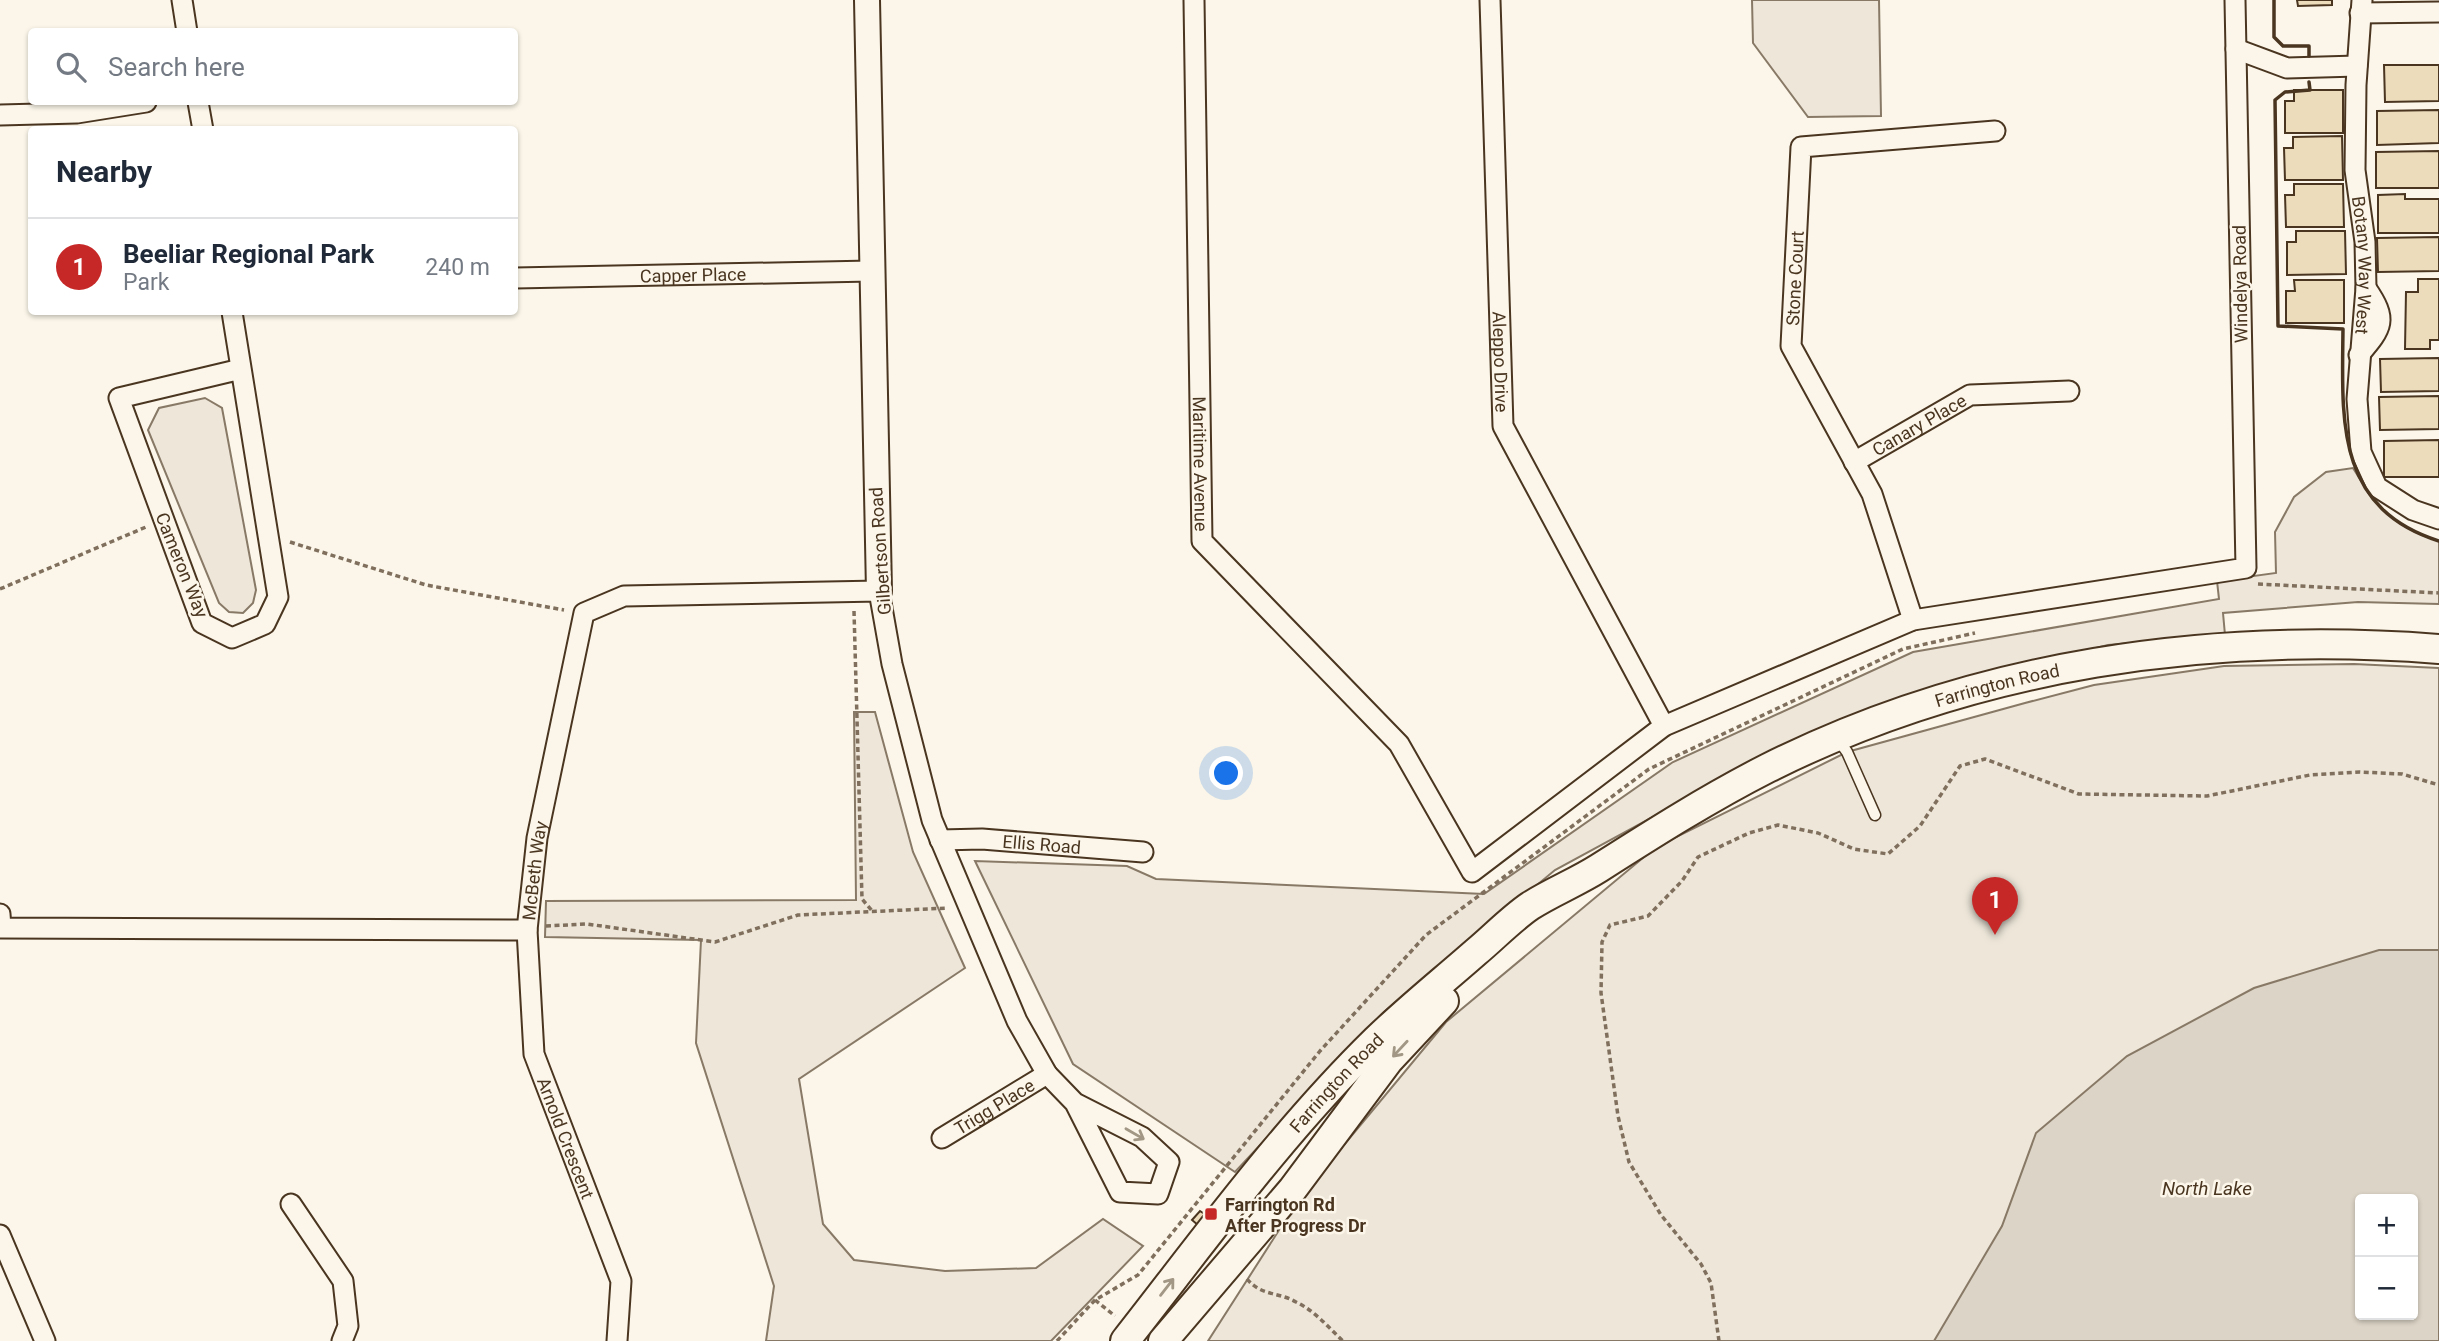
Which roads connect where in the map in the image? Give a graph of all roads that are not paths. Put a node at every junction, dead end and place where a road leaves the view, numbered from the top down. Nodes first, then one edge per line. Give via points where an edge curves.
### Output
1 (182, 0) edge
2 (867, 0) edge
3 (1194, 0) edge
4 (1490, 0) edge
5 (2235, 0) edge
6 (2361, 6) edge
7 (2439, 12) edge
8 (186, 28) edge
9 (2236, 49) junction
10 (2357, 66) junction
11 (127, 105) edge
12 (198, 105) edge
13 (0, 114) edge
14 (201, 126) edge
15 (1996, 131) dead end
16 (871, 271) junction
17 (518, 278) edge
18 (232, 315) edge
19 (241, 369) junction
20 (2069, 391) dead end
21 (1854, 462) junction
22 (2439, 519) edge
23 (878, 591) junction
24 (1913, 620) junction
25 (2439, 649) edge
26 (1664, 726) junction
27 (1836, 738) junction
28 (1875, 815) dead end
29 (940, 840) junction
30 (1143, 852) dead end
31 (1595, 870) junction
32 (0, 926) edge
33 (527, 930) junction
34 (1047, 1074) junction
35 (1075, 1103) junction
36 (942, 1138) dead end
37 (291, 1204) dead end
38 (0, 1235) edge
39 (1135, 1337) edge
40 (45, 1341) edge
41 (342, 1341) edge
42 (617, 1341) edge
43 (1163, 1341) edge

1 - 8 street
2 - 16 street, Gilbertson Road
3 - 26 street, Maritime Avenue via 1202,541 1399,744 1472,872
4 - 26 street, Aleppo Drive via 1503,426
5 - 9 street, Windelya Road
6 - 7 street
6 - 10 street, Botany Way West
9 - 10 street via 2287,68
9 - 24 street, Windelya Road via 2246,568
10 - 22 street, Botany Way West via 2355,170 2365,242 2357,399 2361,452 2377,486 2413,510
11 - 13 street via 77,113
12 - 14 street
15 - 21 street, Stone Court via 1801,147 1791,346
16 - 17 street, Capper Place
16 - 23 street, Gilbertson Road
18 - 19 street, Cameron Way
19 - 19 street, Cameron Way via 278,597 265,624 232,638 202,623 119,398
20 - 21 street, Canary Place via 1970,395
21 - 24 street, Stone Court via 1872,494
23 - 29 street, Gilbertson Road via 892,664
23 - 33 street, McBeth Way via 624,596 584,613 537,838
24 - 26 street
25 - 27 main road, Farrington Road via 2300,643 2142,653 2046,671 1940,699
27 - 28 lane
27 - 31 main road, Farrington Road via 1756,775
29 - 30 street, Ellis Road
29 - 34 street, Gilbertson Road via 1017,1021
39 -> 31 main road, Farrington Road via 1200,1244 1298,1125 1375,1042 1529,907
31 -> 43 main road, Farrington Road via 1445,1000 1389,1060 1292,1190
32 - 33 street, McBeth Way
33 - 42 street, Arnold Crescent via 534,1054 621,1281
34 - 35 street, Gilbertson Road
34 - 36 street, Trigg Place
35 -> 35 street, Gilbertson Road via 1142,1136 1169,1163 1158,1194 1120,1192
37 - 41 street via 343,1281 348,1326
38 - 40 street

